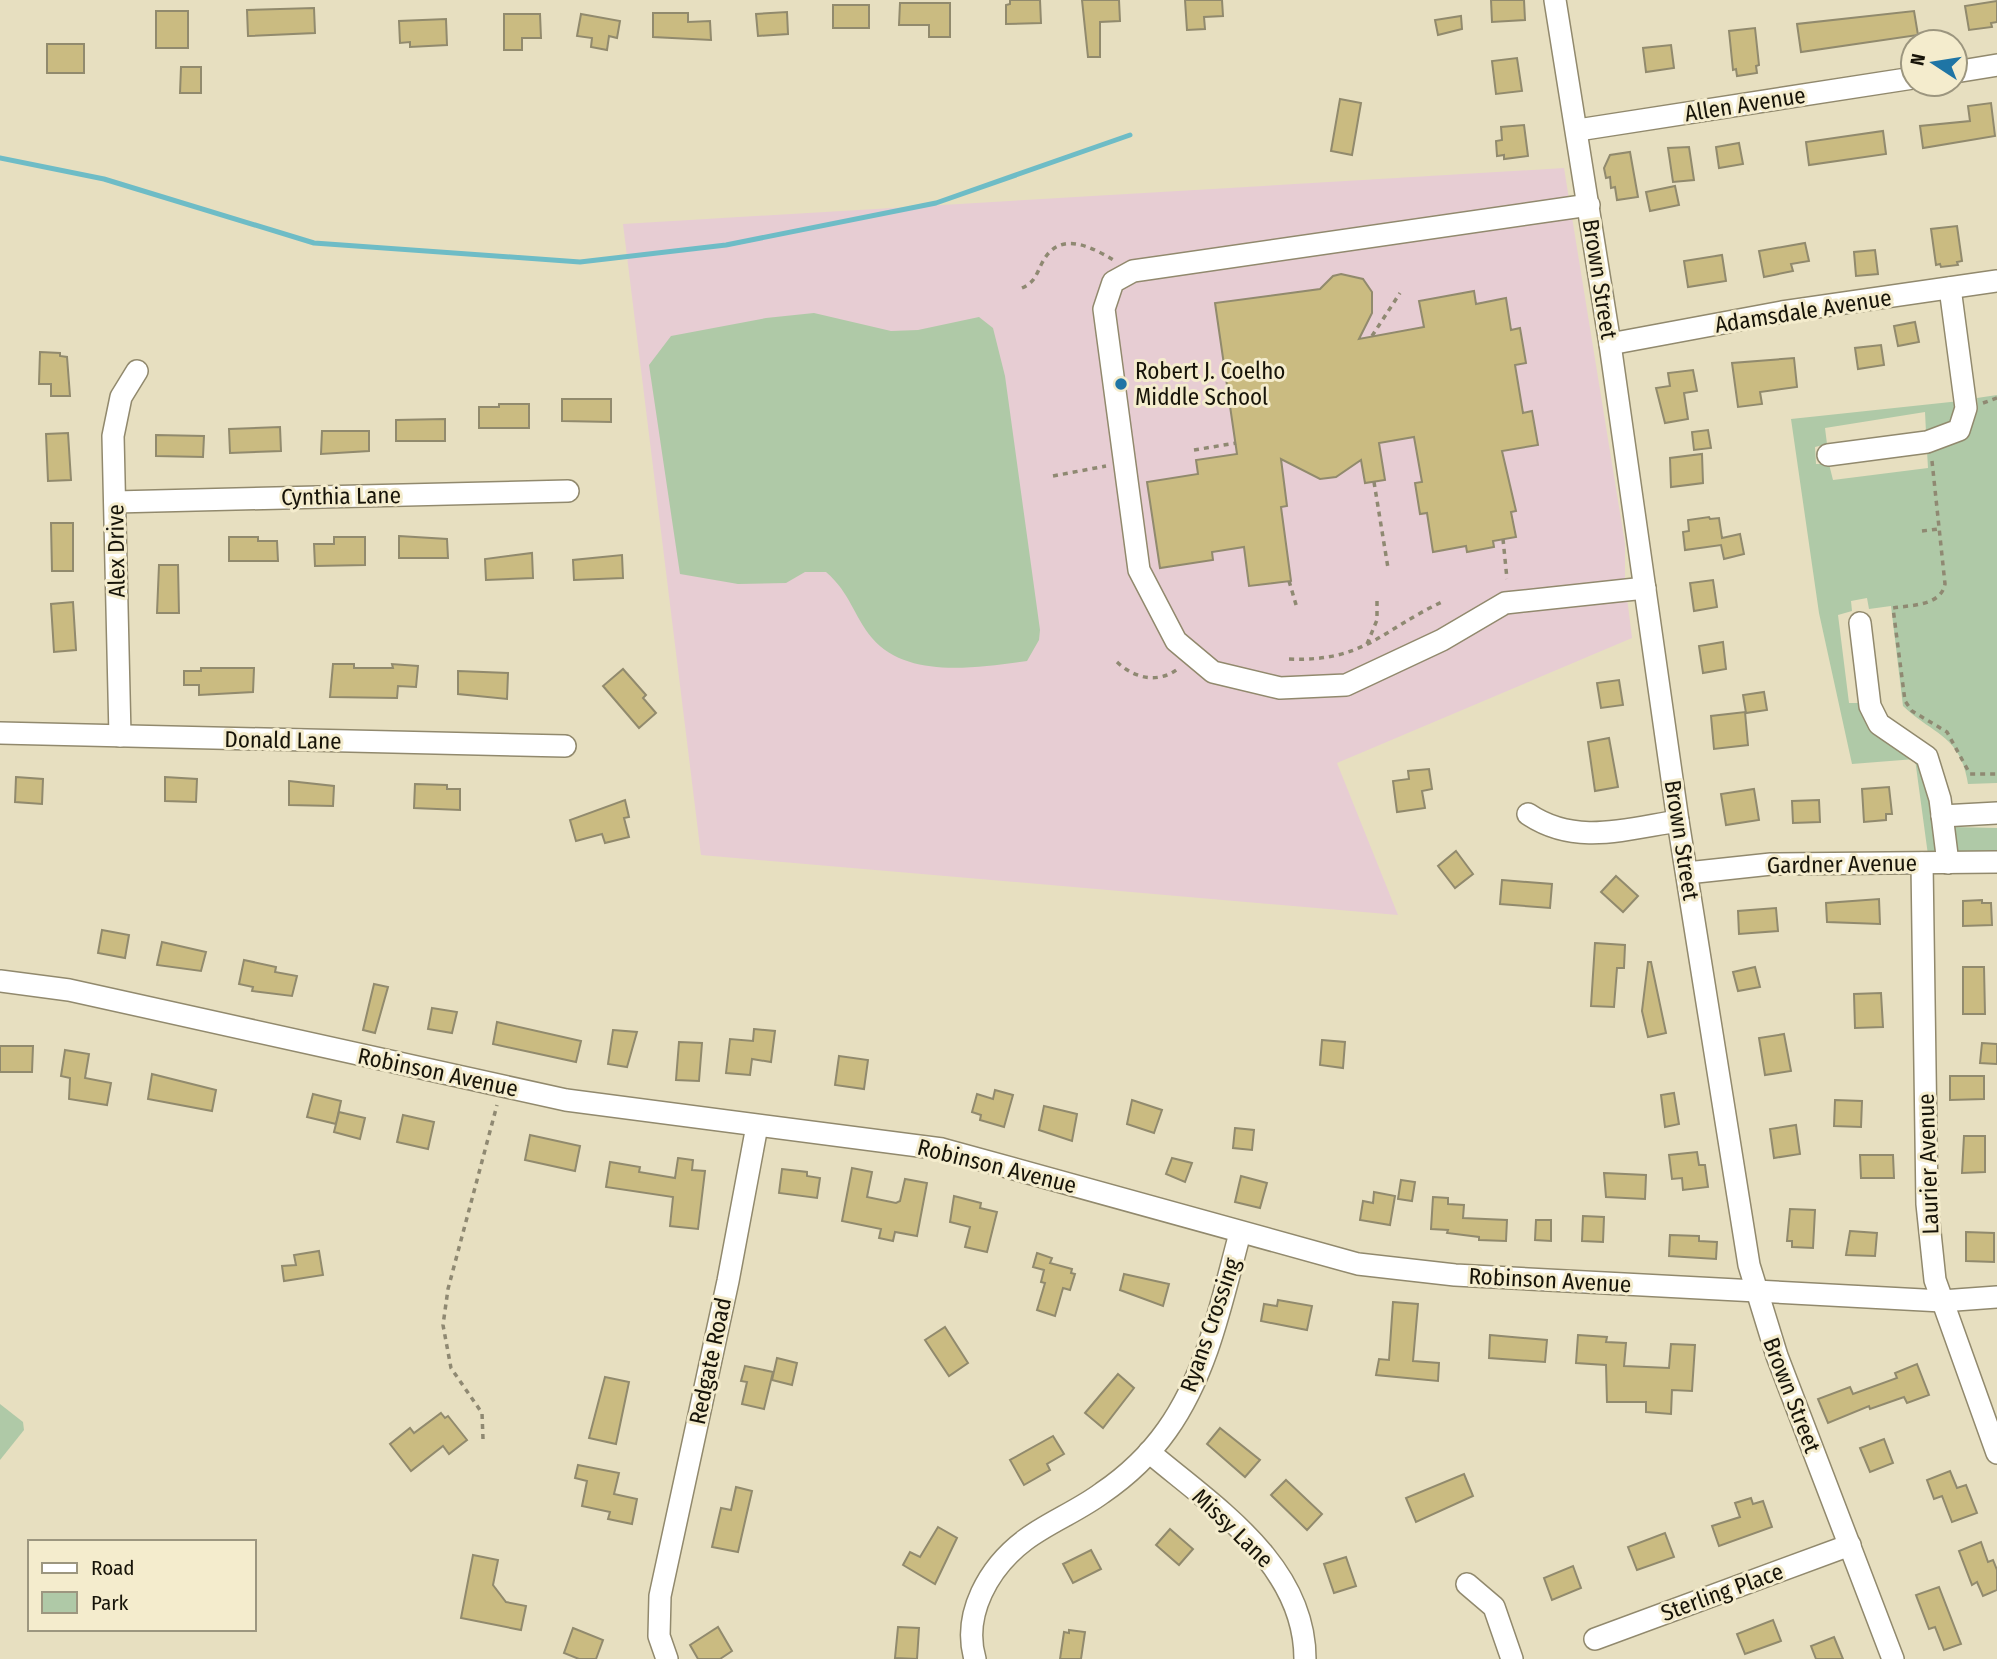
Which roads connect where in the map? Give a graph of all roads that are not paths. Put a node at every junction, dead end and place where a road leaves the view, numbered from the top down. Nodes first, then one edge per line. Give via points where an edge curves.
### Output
1 (1555, 0) edge
2 (1997, 65) edge
3 (1969, 70) edge
4 (1899, 80) edge
5 (1578, 130) junction
6 (1589, 205) junction
7 (1997, 281) edge
8 (1950, 288) junction
9 (1610, 344) junction
10 (137, 371) dead end
11 (1828, 455) dead end
12 (568, 491) dead end
13 (115, 502) junction
14 (1645, 588) junction
15 (1860, 623) dead end
16 (0, 733) edge
17 (120, 736) junction
18 (565, 746) dead end
19 (1997, 813) edge
20 (1528, 814) dead end
21 (1942, 816) junction
22 (1678, 821) junction
23 (1997, 862) edge
24 (1922, 863) junction
25 (1948, 863) junction
26 (1687, 873) junction
27 (0, 981) edge
28 (757, 1126) junction
29 (1240, 1233) junction
30 (1755, 1289) junction
31 (1997, 1297) edge
32 (1942, 1301) junction
33 (1149, 1452) junction
34 (1997, 1453) edge
35 (1850, 1545) junction
36 (1467, 1584) dead end
37 (1595, 1639) dead end
38 (667, 1659) edge
39 (975, 1659) edge
40 (1305, 1659) edge
41 (1512, 1659) edge
42 (1893, 1659) edge

1 - 5 street, Brown Street
2 - 3 street
4 - 5 street, Allen Avenue
5 - 6 street, Brown Street
6 - 9 street, Brown Street
6 - 14 street via 1133,271 1113,282 1104,309 1139,570 1176,641 1213,672 1280,688 1346,685 1442,640 1505,603
7 - 8 street, Adamsdale Avenue
8 - 9 street, Adamsdale Avenue via 1782,312
8 - 11 street via 1966,408 1959,430 1927,442
9 - 14 street, Brown Street
10 - 13 street, Alex Drive via 121,397 113,436
12 - 13 street, Cynthia Lane
13 - 17 street, Alex Drive
14 - 22 street, Brown Street
15 - 21 street via 1870,706 1879,724 1927,757
16 - 17 street, Donald Lane
17 - 18 street, Donald Lane
19 - 21 street
20 - 22 street via 1551,827 1579,834
21 - 25 street
22 - 26 street, Brown Street
23 - 25 street, Gardner Avenue
24 - 25 street, Gardner Avenue
24 - 26 street, Gardner Avenue via 1771,864
24 - 32 street, Laurier Avenue via 1927,1204 1935,1280
26 - 30 street, Brown Street
27 - 28 street, Robinson Avenue via 69,990 606,1107
28 - 29 street, Robinson Avenue via 942,1149
28 - 38 street, Redgate Road via 660,1596 659,1636
29 - 30 street, Robinson Avenue via 1358,1264 1420,1272
29 - 33 street, Ryans Crossing via 1195,1379
30 - 32 street, Robinson Avenue
30 - 35 street, Brown Street
31 - 32 street, Robinson Avenue
32 - 34 street, Laurier Avenue
33 - 39 street, Ryans Crossing via 1105,1492 1008,1554 974,1611
33 - 40 street, Missy Lane via 1271,1562 1298,1615
35 - 37 street, Sterling Place
35 - 42 street, Brown Street
36 - 41 street via 1494,1607

